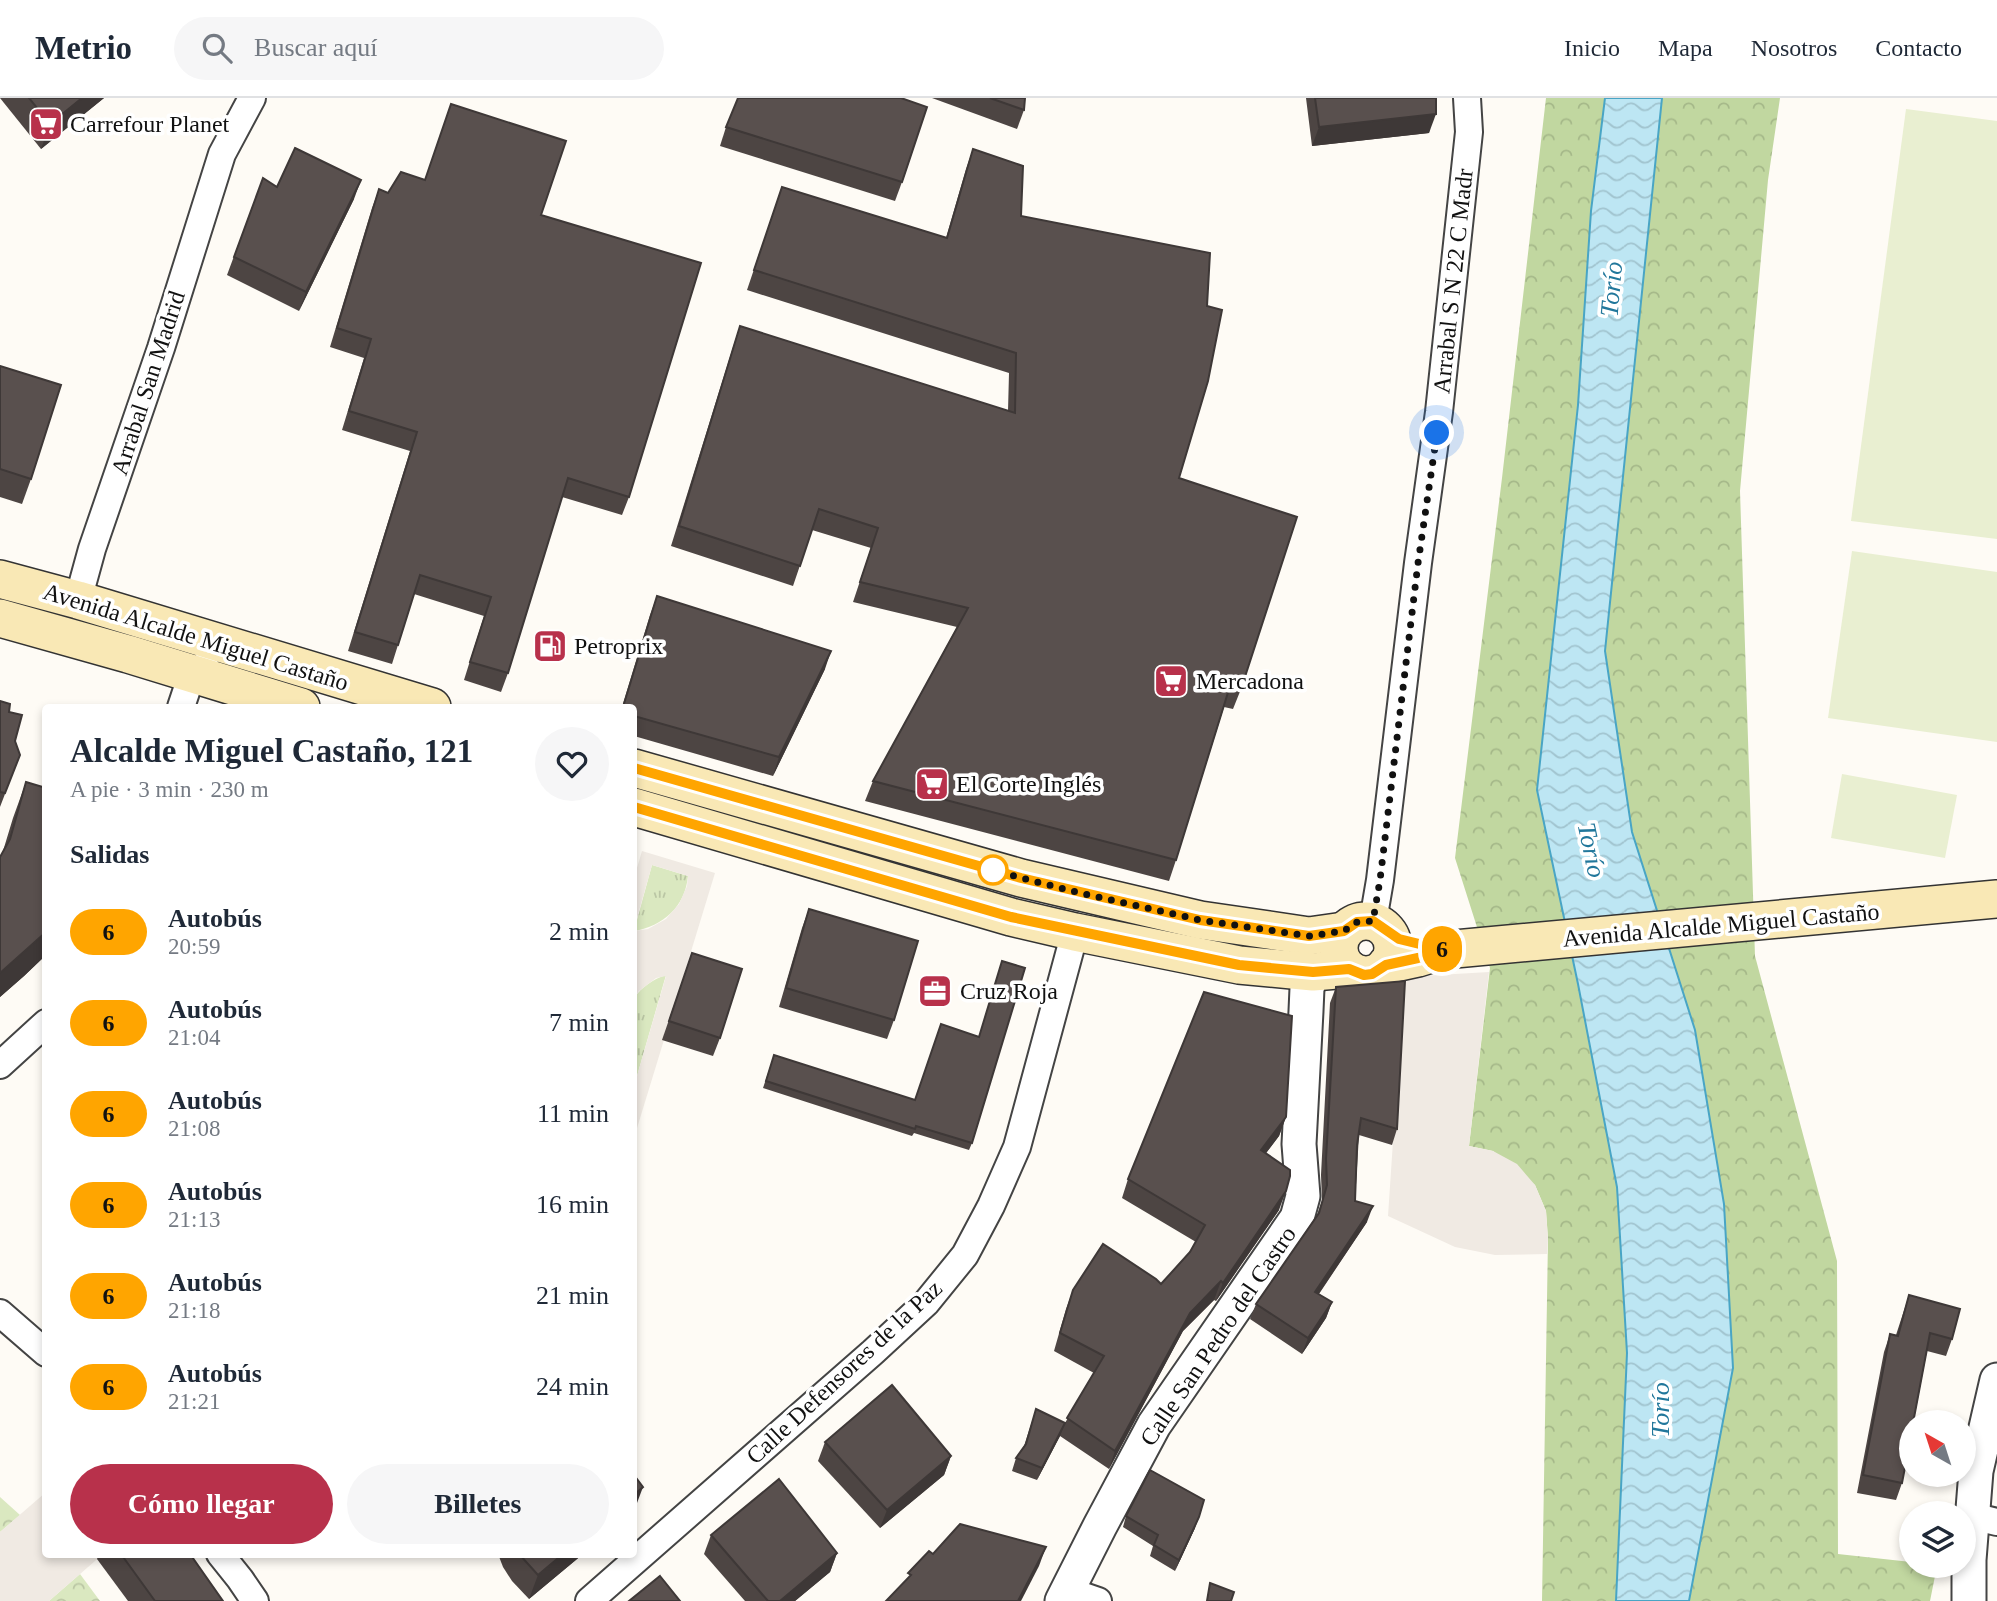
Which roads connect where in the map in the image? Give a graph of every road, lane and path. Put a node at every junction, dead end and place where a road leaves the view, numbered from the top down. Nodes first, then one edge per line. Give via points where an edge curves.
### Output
1 (252, 98) edge
2 (1467, 98) edge
3 (0, 579) edge
4 (78, 600) junction
5 (9, 621) edge
6 (128, 654) junction
7 (262, 656) junction
8 (187, 690) edge
9 (281, 704) edge
10 (422, 704) edge
11 (637, 769) edge
12 (637, 808) edge
13 (1997, 899) edge
14 (1075, 932) junction
15 (1373, 938) junction
16 (1313, 972) junction
17 (42, 1027) edge
18 (0, 1065) edge
19 (0, 1313) edge
20 (42, 1350) edge
21 (1997, 1380) edge
22 (1984, 1519) edge
23 (223, 1558) edge
24 (1076, 1598) edge
25 (255, 1601) edge
26 (589, 1601) edge
27 (1969, 1601) edge

1 - 4 street, Arrabal San Madrid via 222,154
2 - 15 street, Arrabal S N 22 C Madr via 1469,132 1440,412
3 - 4 main road, Avenida Alcalde Miguel Castaño
4 - 5 street via 47,618
4 - 6 street via 103,636
4 - 7 main road, Avenida Alcalde Miguel Castaño
5 - 6 main road, Avenida Alcalde Miguel Castaño
6 - 8 main road, Avenida Alcalde Miguel Castaño
7 - 8 street via 208,663
7 - 10 main road, Avenida Alcalde Miguel Castaño
8 - 9 main road, Avenida Alcalde Miguel Castaño
11 - 15 main road, Avenida Alcalde Miguel Castaño via 1102,898 1200,920 1309,936
12 - 14 main road
13 - 15 main road, Avenida Alcalde Miguel Castaño via 1444,950 1418,958
14 - 16 main road via 1239,965
14 - 26 street, Calle Defensores de la Paz via 1017,1147 965,1255 926,1303 873,1352
15 - 16 main road via 1372,974 1349,969
16 - 24 street, Calle San Pedro del Castro via 1307,988 1299,1144 1303,1196 1297,1218 1154,1425 1100,1526
17 - 18 street
19 - 20 street
21 - 22 street via 1976,1471
22 - 27 street
23 - 25 street

